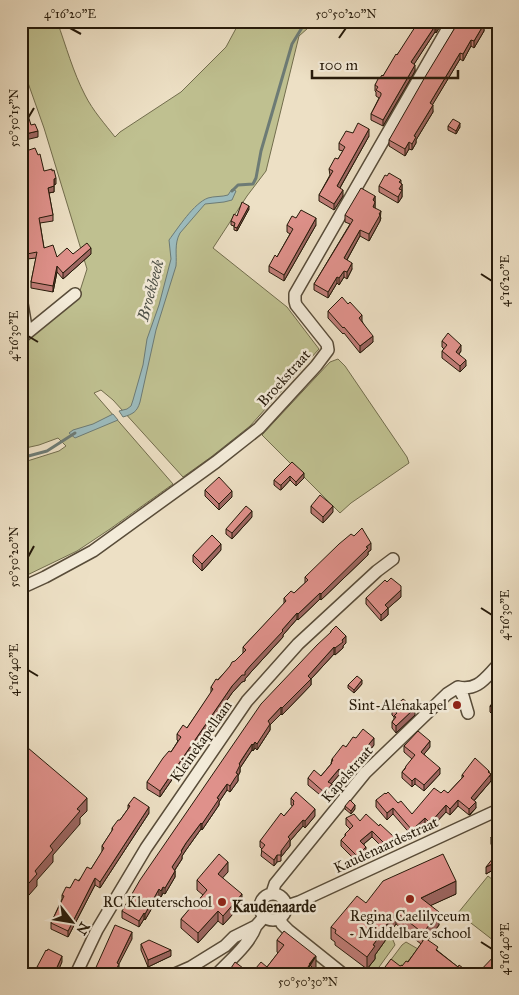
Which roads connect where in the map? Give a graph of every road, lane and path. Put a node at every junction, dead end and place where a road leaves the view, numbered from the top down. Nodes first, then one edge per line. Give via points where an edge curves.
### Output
1 (452, 21) edge
2 (75, 294) dead end
3 (21, 298) edge
4 (24, 336) edge
5 (393, 559) dead end
6 (21, 588) edge
7 (498, 665) edge
8 (458, 687) junction
9 (468, 713) dead end
10 (498, 810) edge
11 (272, 893) junction
12 (286, 906) junction
13 (280, 918) junction
14 (260, 921) junction
15 (76, 974) edge
16 (175, 974) edge
17 (217, 974) edge
18 (343, 974) edge

1 - 6 street, Broekstraat via 297,291 296,305 327,344 328,350 323,358 258,428 216,462 93,551
2 - 4 street
3 - 4 street
5 - 15 street, Kleinekapellaan via 298,644 247,701 146,848 97,930
7 - 8 street, Kapelstraat via 477,685 466,689
8 - 9 street
8 - 11 street, Kapelstraat via 365,773 275,884
10 - 12 street, Kaudenaardestraat
11 - 12 street via 280,895
11 - 14 street via 264,897 260,905
12 - 13 street
13 - 14 street
13 - 18 street via 288,930
14 - 16 street via 225,946
14 - 17 street via 253,935

